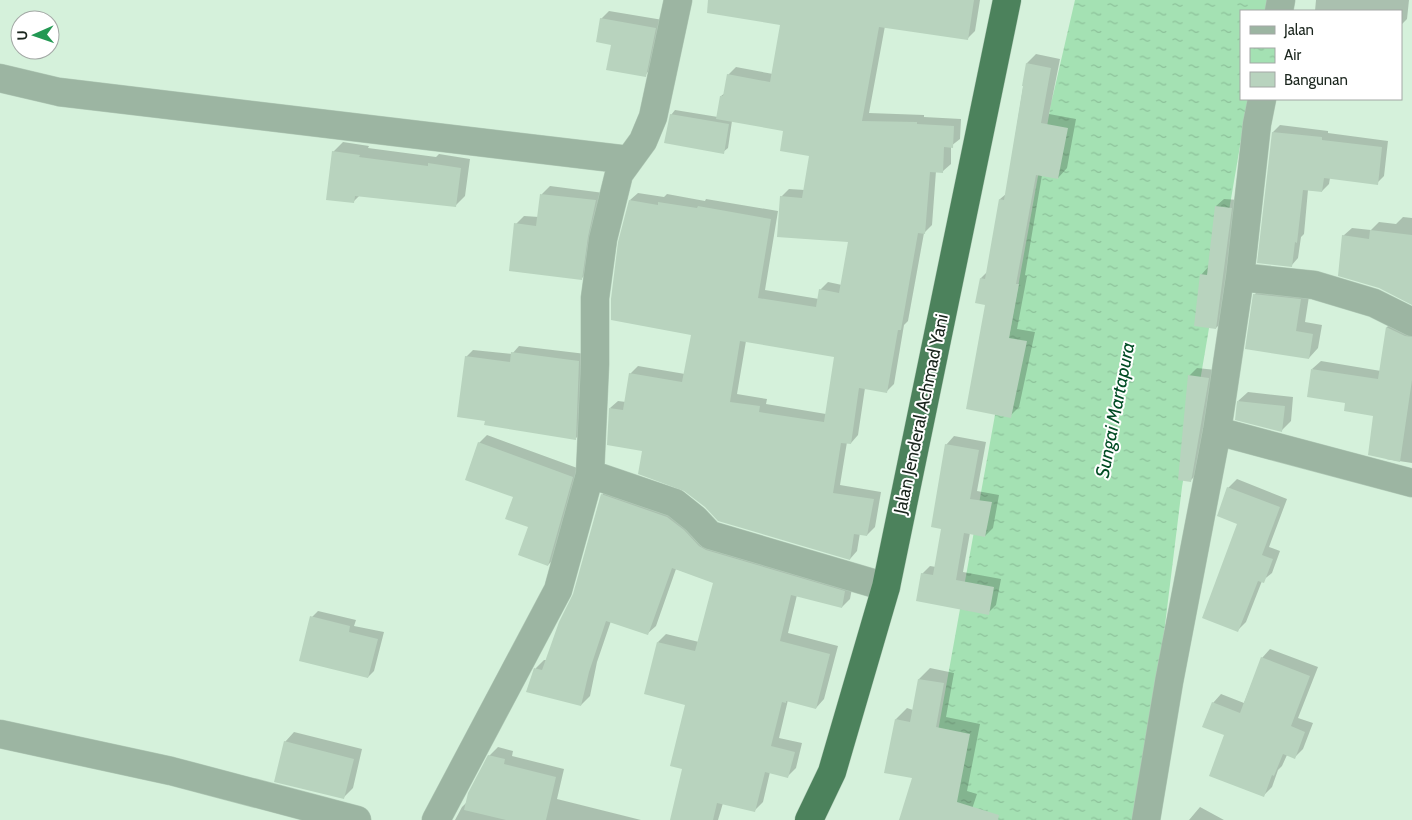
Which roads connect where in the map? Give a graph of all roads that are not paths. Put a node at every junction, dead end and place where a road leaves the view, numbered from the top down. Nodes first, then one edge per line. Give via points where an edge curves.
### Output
1 (678, 0) edge
2 (1006, 0) edge
3 (0, 78) edge
4 (1262, 100) edge
5 (629, 160) junction
6 (1240, 277) junction
7 (1412, 322) edge
8 (1217, 431) junction
9 (590, 474) junction
10 (1412, 483) edge
11 (886, 587) junction
12 (0, 734) edge
13 (358, 820) edge
14 (436, 820) edge
15 (809, 820) edge
16 (1146, 820) edge

1 - 5 street via 653,118 643,141
2 - 11 highway, Jalan Jenderal Achmad Yani
3 - 5 street via 59,92
4 - 6 street
5 - 9 street via 619,174 595,298
6 - 7 street via 1314,285 1374,303
6 - 8 street
8 - 10 street
8 - 16 street
9 - 11 street via 675,503 710,535
9 - 14 street via 558,590
11 - 15 highway, Jalan Jenderal Achmad Yani via 832,772
12 - 13 street via 172,772

